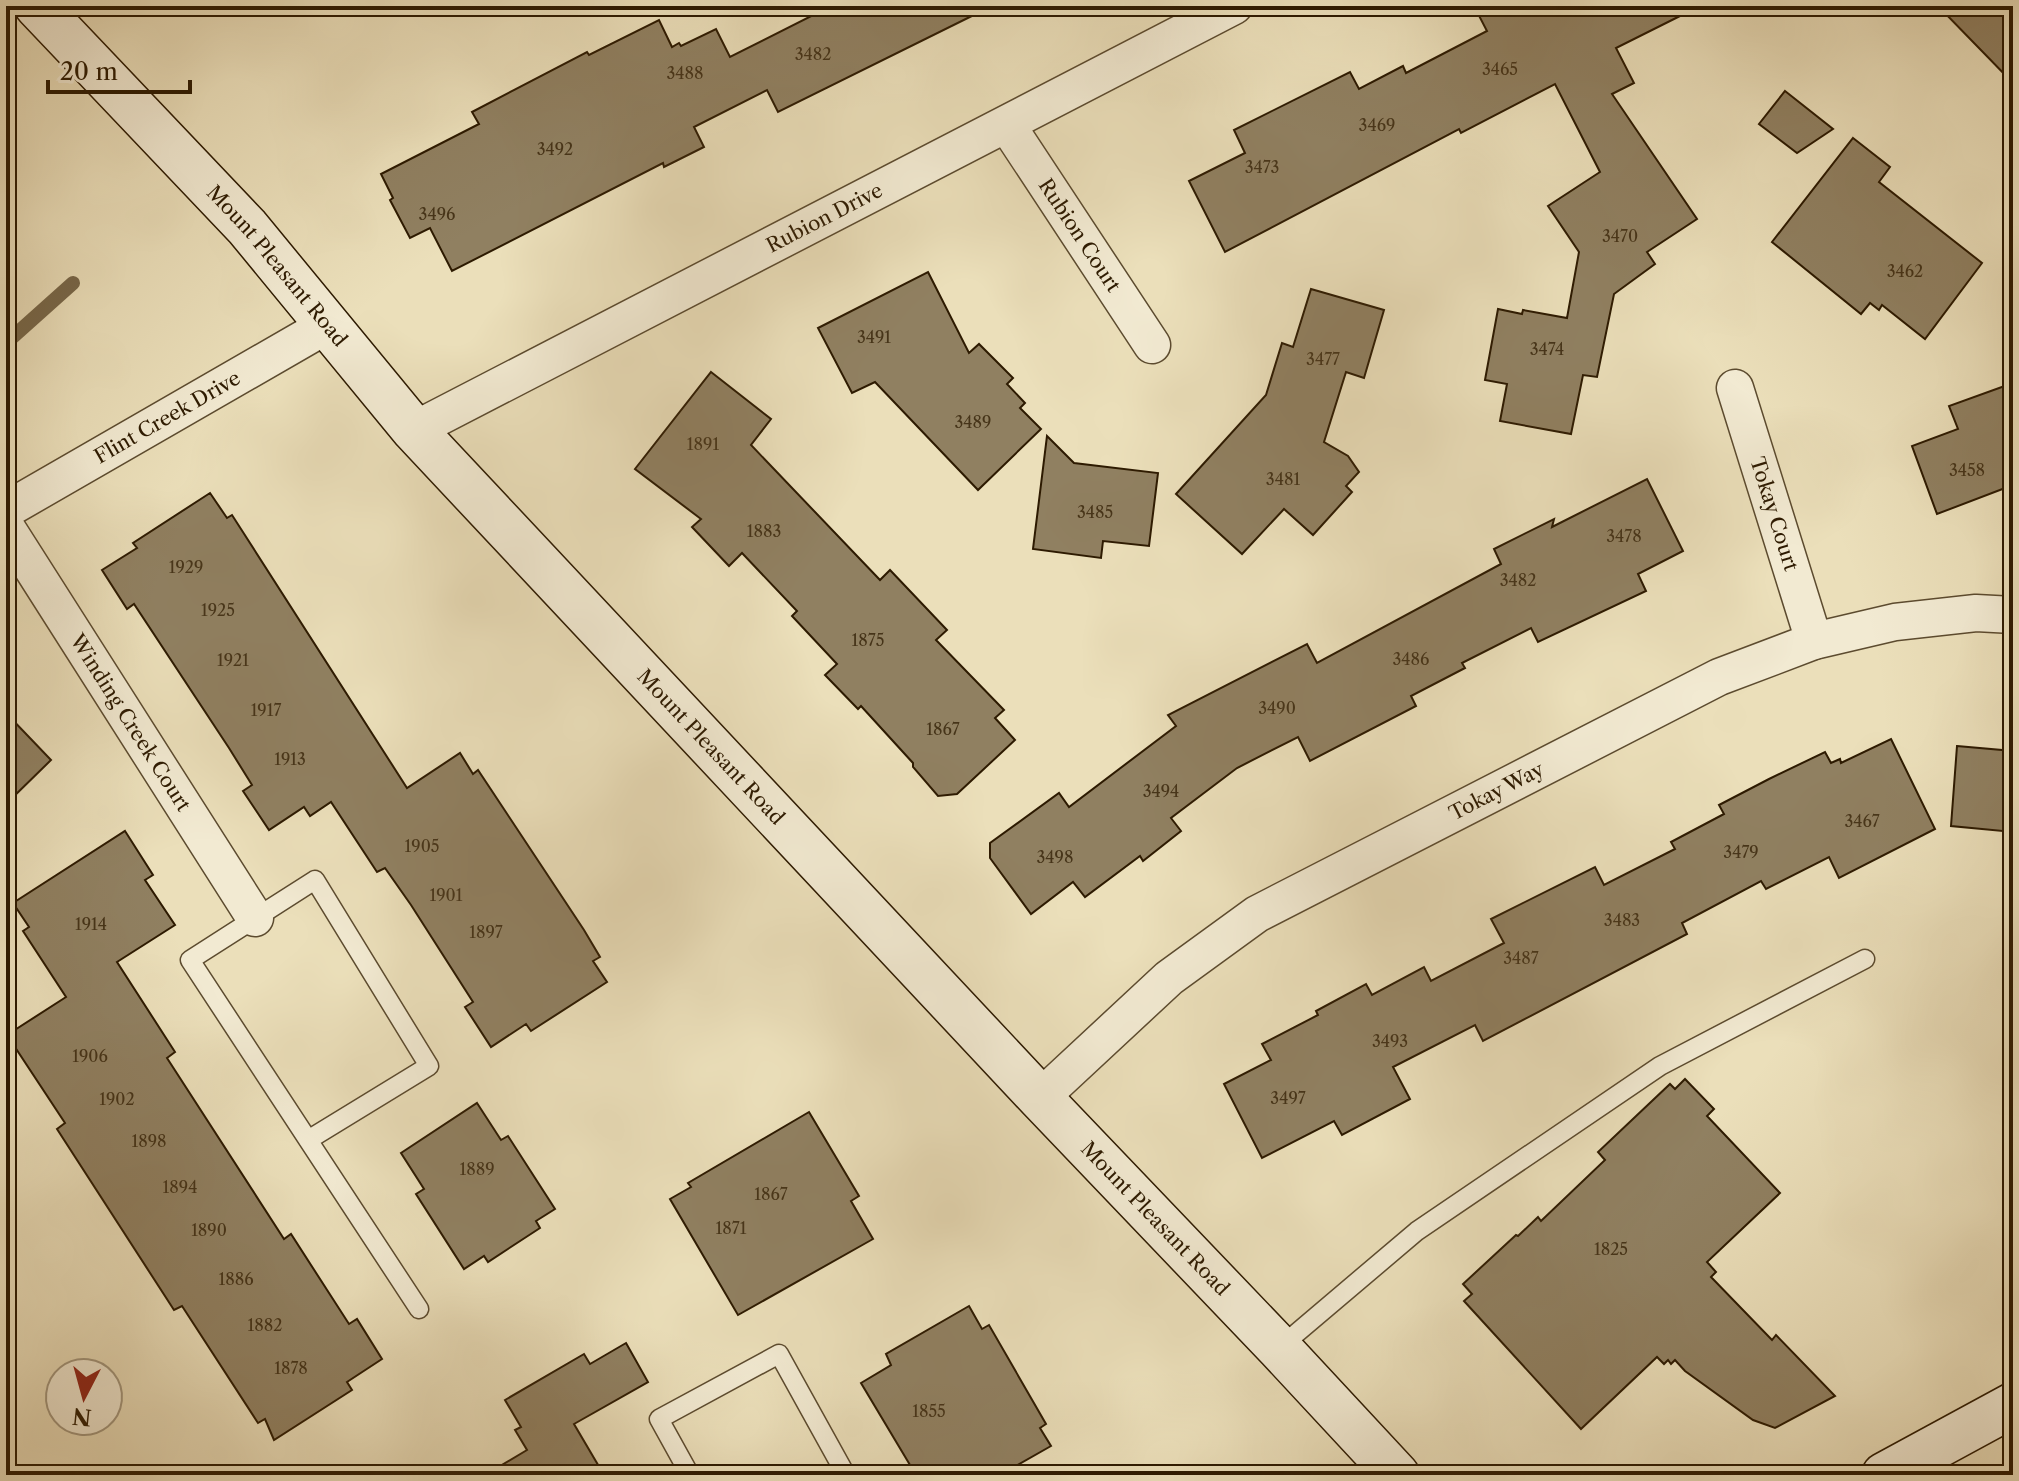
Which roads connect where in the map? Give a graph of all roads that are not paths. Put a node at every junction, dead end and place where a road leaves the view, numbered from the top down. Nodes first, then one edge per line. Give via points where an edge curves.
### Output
1 (37, 6) edge
2 (1234, 6) edge
3 (1007, 125) junction
4 (329, 324) junction
5 (1152, 345) dead end
6 (1735, 388) dead end
7 (414, 430) junction
8 (6, 510) edge
9 (6, 527) edge
10 (2013, 615) edge
11 (1814, 641) junction
12 (255, 918) junction
13 (1865, 959) dead end
14 (1040, 1098) junction
15 (308, 1140) junction
16 (419, 1309) dead end
17 (1279, 1348) junction
18 (2013, 1405) edge
19 (690, 1475) edge
20 (846, 1475) edge
21 (1397, 1475) edge
22 (1884, 1475) edge

1 - 4 street, Mount Pleasant Road via 247,227
2 - 3 street, Rubion Drive
3 - 5 street, Rubion Court
3 - 7 street, Rubion Drive
4 - 7 street, Mount Pleasant Road
4 - 8 street, Flint Creek Drive
6 - 11 street, Tokay Court
7 - 14 street, Mount Pleasant Road
9 - 12 street, Winding Creek Court
10 - 11 street, Tokay Way via 1976,613 1895,622
11 - 14 street, Tokay Way via 1719,677 1257,914 1169,978
12 - 15 lane via 190,960
12 - 15 lane via 315,880 429,1066
13 - 17 lane via 1660,1066 1417,1231
14 - 17 street, Mount Pleasant Road
15 - 16 lane
17 - 21 street, Mount Pleasant Road
18 - 22 street
19 - 20 lane via 659,1419 779,1354

